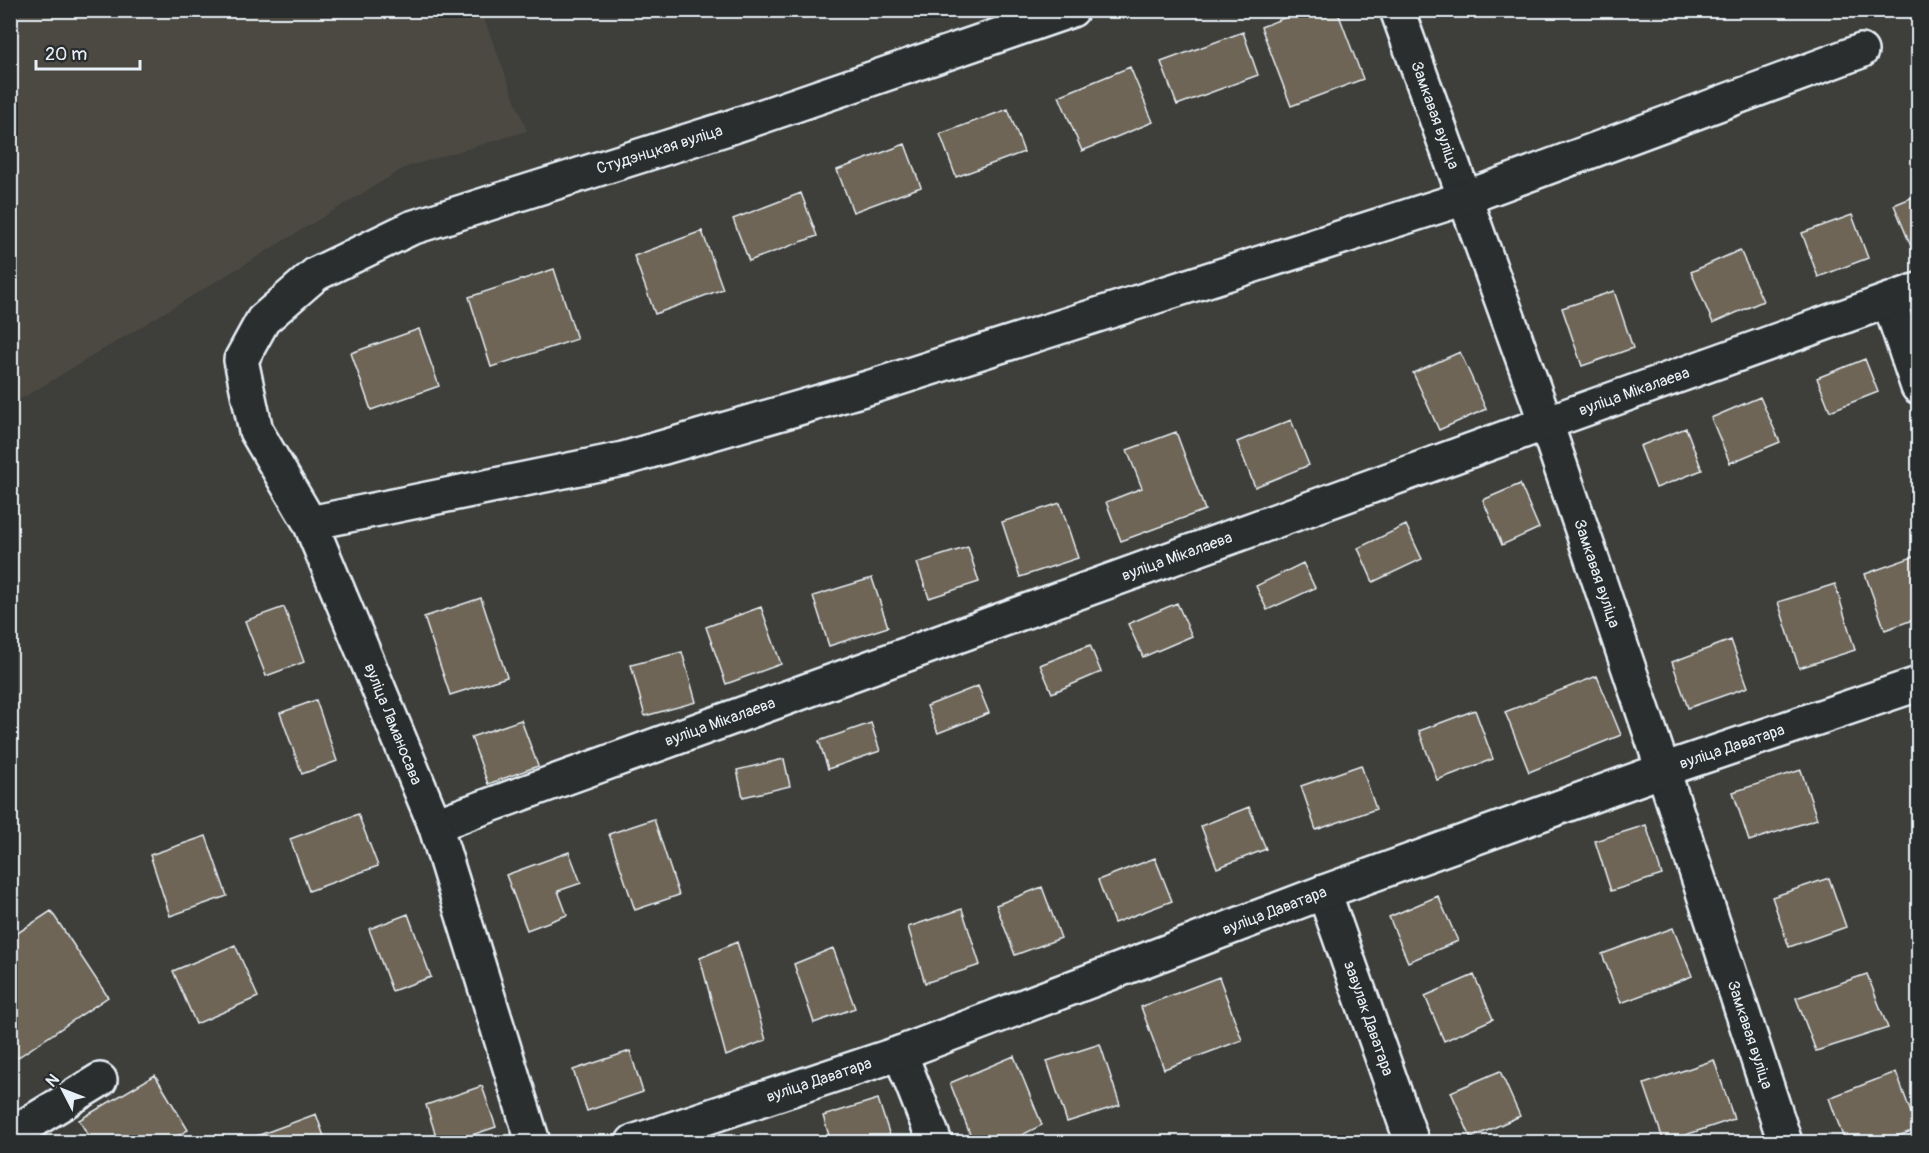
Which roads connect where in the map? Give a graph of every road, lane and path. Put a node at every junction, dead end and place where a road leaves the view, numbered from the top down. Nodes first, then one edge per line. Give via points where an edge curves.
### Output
1 (1072, 10) edge
2 (1397, 10) edge
3 (1861, 51) dead end
4 (1464, 198) junction
5 (1904, 296) edge
6 (264, 320) joint
7 (1918, 387) edge
8 (1546, 423) junction
9 (310, 523) junction
10 (1918, 684) edge
11 (1664, 770) junction
12 (435, 825) junction
13 (1324, 892) junction
14 (900, 1053) junction
15 (100, 1080) dead end
16 (10, 1135) edge
17 (533, 1143) edge
18 (633, 1143) edge
19 (934, 1143) edge
20 (1412, 1143) edge
21 (1785, 1143) edge

1 - 6 street, Студэнцкая вуліца via 725,129 411,228 316,274
2 - 4 street, Замкавая вуліца
3 - 4 street
4 - 8 street, Замкавая вуліца
4 - 9 street via 871,387 623,459
5 - 7 street
5 - 8 street, вуліца Мікалаева
6 - 9 street, вуліца Ламаносава via 241,360 256,431
8 - 11 street, Замкавая вуліца
8 - 12 street, вуліца Мікалаева
9 - 12 street, вуліца Ламаносава
10 - 11 street, вуліца Даватара
11 - 13 street, вуліца Даватара
11 - 21 street, Замкавая вуліца
12 - 17 street, вуліца Ламаносава
13 - 14 street, вуліца Даватара
13 - 20 street, завулак Даватара
14 - 18 street, вуліца Даватара
14 - 19 street
15 - 16 street

